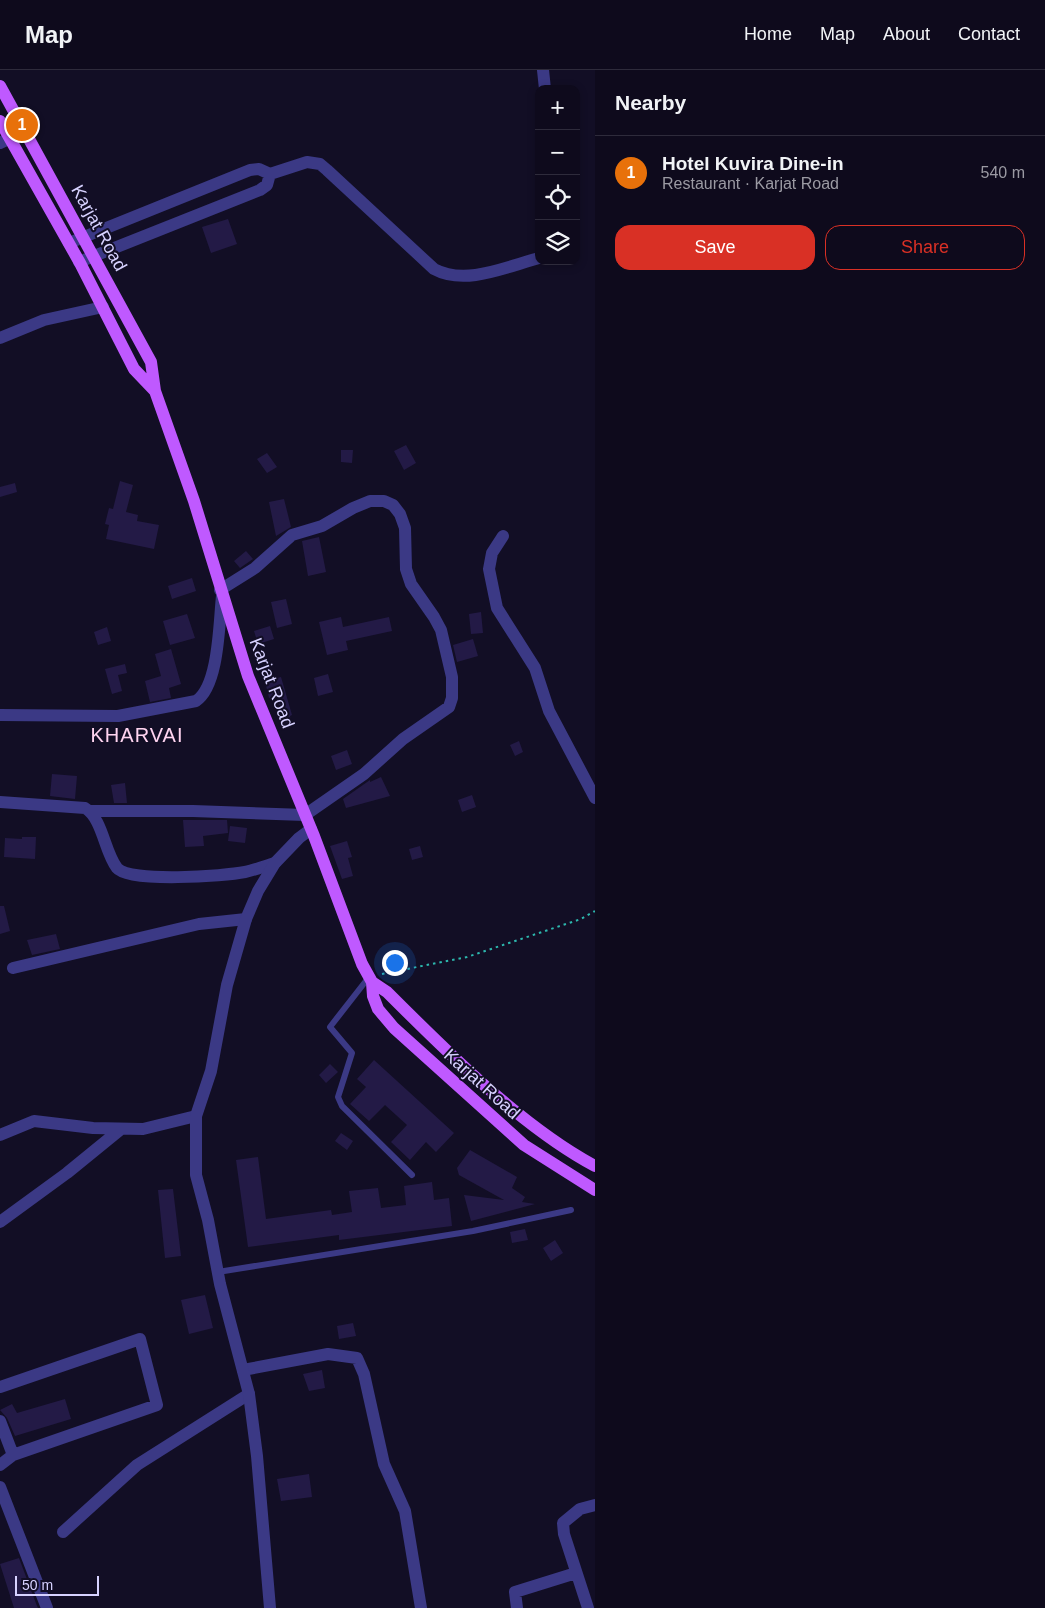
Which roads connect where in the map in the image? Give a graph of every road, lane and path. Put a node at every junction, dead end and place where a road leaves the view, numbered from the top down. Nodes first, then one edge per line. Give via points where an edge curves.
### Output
1 (543, 70) edge
2 (545, 85) edge
3 (0, 86) edge
4 (0, 121) edge
5 (25, 131) junction
6 (5, 141) edge
7 (270, 174) junction
8 (84, 236) junction
9 (69, 243) junction
10 (94, 255) junction
11 (535, 259) edge
12 (79, 262) junction
13 (103, 307) junction
14 (0, 338) edge
15 (155, 391) junction
16 (503, 536) dead end
17 (221, 593) junction
18 (0, 715) edge
19 (595, 798) edge
20 (0, 802) edge
21 (90, 811) junction
22 (305, 815) junction
23 (311, 829) junction
24 (275, 863) junction
25 (595, 911) edge
26 (246, 919) junction
27 (13, 968) dead end
28 (370, 979) junction
29 (196, 1116) junction
30 (121, 1129) junction
31 (0, 1135) edge
32 (595, 1166) edge
33 (412, 1175) dead end
34 (595, 1190) edge
35 (571, 1210) dead end
36 (0, 1220) edge
37 (218, 1272) junction
38 (243, 1370) junction
39 (0, 1387) edge
40 (249, 1394) junction
41 (0, 1421) edge
42 (13, 1455) junction
43 (0, 1465) edge
44 (0, 1487) edge
45 (595, 1505) edge
46 (63, 1532) dead end
47 (576, 1573) junction
48 (47, 1608) edge
49 (270, 1608) edge
50 (421, 1608) edge
51 (517, 1608) edge
52 (588, 1608) edge

1 - 2 street
3 - 5 main road, Karjat Road
4 - 6 main road, Karjat Road
5 - 6 street
5 - 8 main road, Karjat Road
6 - 9 main road, Karjat Road
7 - 8 street via 259,169 250,170
7 - 10 street via 267,185 260,190
7 - 11 street via 307,162 320,164 434,269 446,276 472,275
8 - 9 street
8 - 10 main road, Karjat Road
9 - 12 main road, Karjat Road
10 - 12 street
10 - 15 main road, Karjat Road via 151,362
12 - 13 main road, Karjat Road
13 - 14 street via 44,320
13 - 15 main road, Karjat Road via 134,369
15 - 17 main road, Karjat Road via 194,501
16 - 19 street via 492,553 488,569 497,608 535,668 549,711
17 - 18 street via 214,668 208,689 196,702 118,716
17 - 22 main road, Karjat Road via 248,676
17 - 22 street via 292,535 322,526 370,501 393,505 406,528 406,569 411,584 440,630 452,677 449,707 403,738 364,774
20 - 21 street via 78,806
21 - 22 street
21 - 24 street via 112,860 119,871 129,875 181,878 229,875
22 - 23 main road, Karjat Road
23 - 24 street
23 - 28 main road, Karjat Road
24 - 26 street
25 - 28 path via 581,920 467,957
26 - 27 street via 199,924
26 - 29 street via 227,985 211,1071
28 - 32 main road, Karjat Road via 537,1128
28 - 33 lane via 330,1027 352,1053 338,1097 342,1106
28 - 34 main road, Karjat Road via 378,1009 394,1028 524,1145
29 - 30 street via 143,1129
29 - 37 street via 196,1175
30 - 31 street via 34,1121
30 - 36 street via 68,1173
35 - 37 lane via 465,1233
37 - 38 street
38 - 40 street
38 - 50 street via 328,1354 357,1358 364,1374 384,1464 405,1512
39 - 42 street via 140,1339 156,1405
40 - 46 street via 137,1465
40 - 49 street
41 - 42 street
42 - 43 street
44 - 48 street
45 - 47 street via 580,1508 563,1523
47 - 51 street via 515,1592
47 - 52 street

